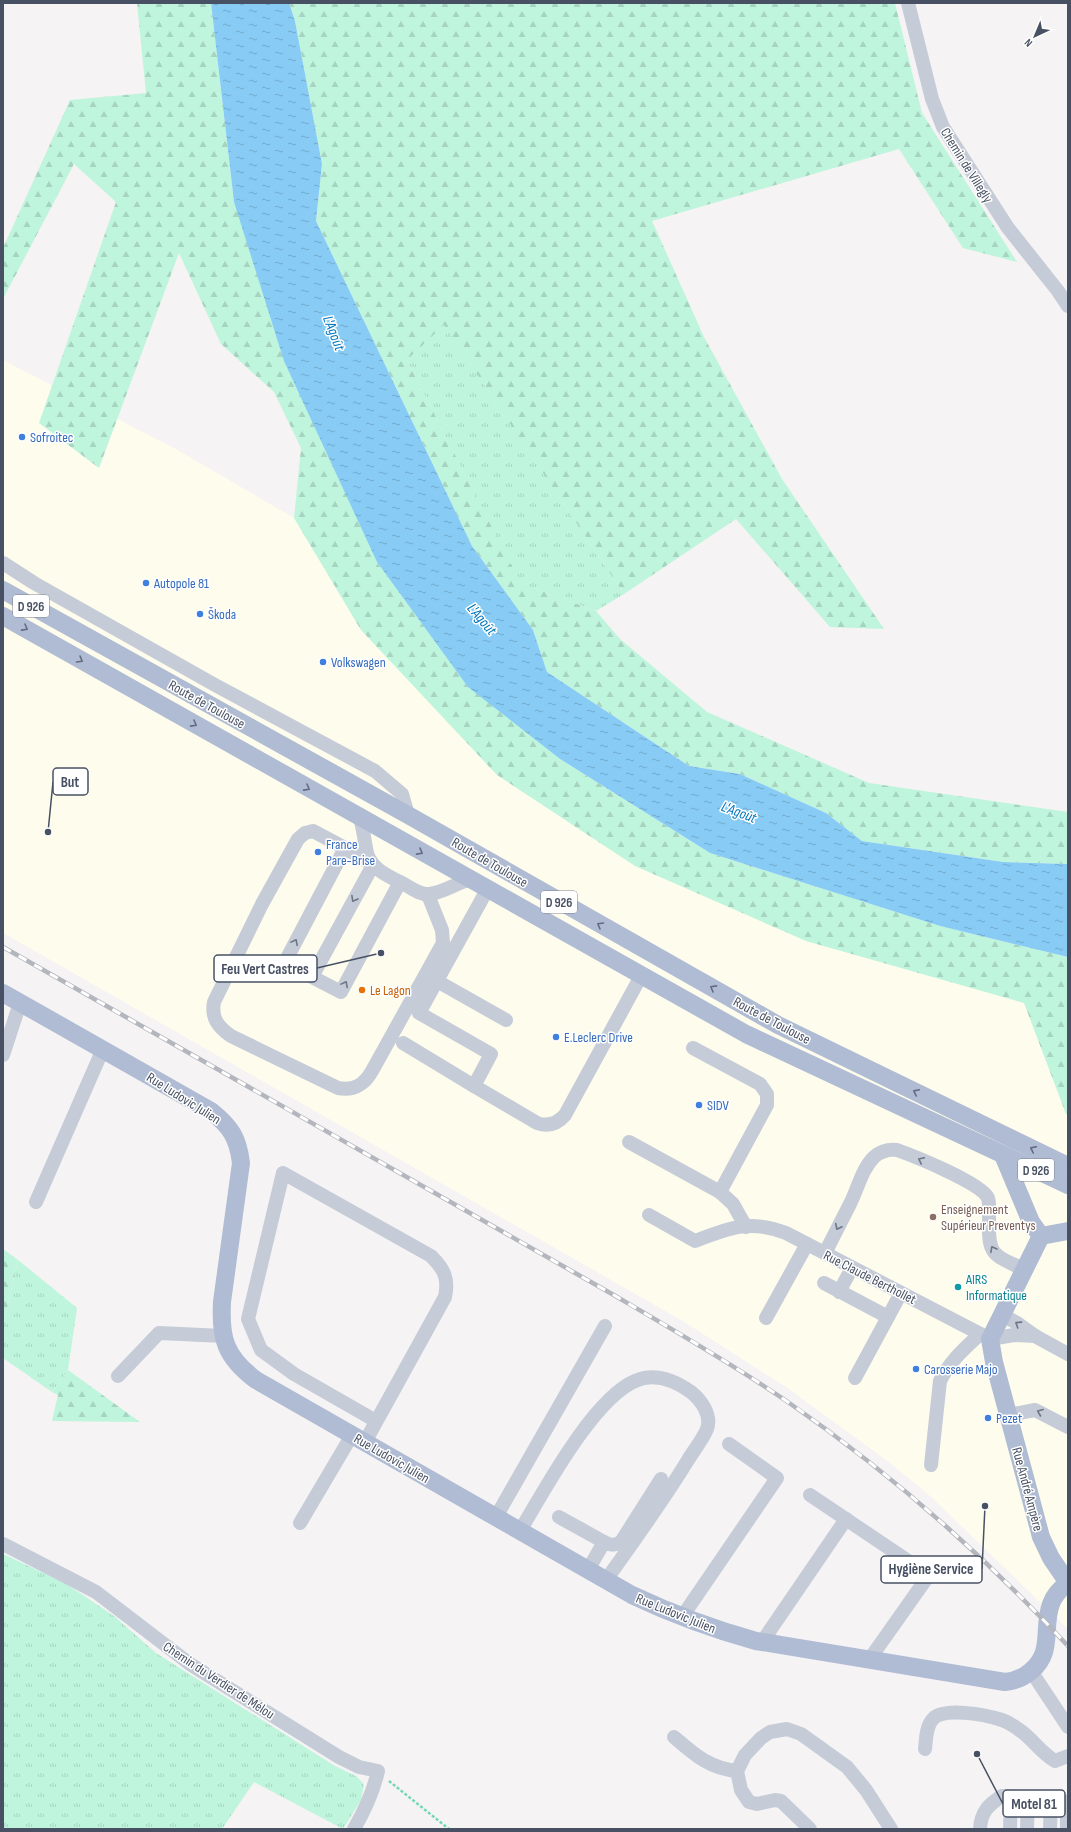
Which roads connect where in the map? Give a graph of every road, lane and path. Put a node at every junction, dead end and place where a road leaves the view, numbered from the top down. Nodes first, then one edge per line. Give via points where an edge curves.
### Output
1 (908, 3) edge
2 (1068, 306) edge
3 (3, 562) edge
4 (3, 590) edge
5 (3, 616) edge
6 (408, 814) junction
7 (360, 818) junction
8 (345, 848) junction
9 (373, 865) junction
10 (469, 880) junction
11 (400, 882) junction
12 (487, 890) junction
13 (428, 895) junction
14 (641, 976) junction
15 (312, 977) junction
16 (437, 981) junction
17 (3, 993) edge
18 (20, 1003) junction
19 (506, 1020) dead end
20 (403, 1043) dead end
21 (693, 1048) dead end
22 (103, 1049) junction
23 (3, 1055) edge
24 (474, 1086) junction
25 (629, 1142) dead end
26 (1003, 1154) junction
27 (1068, 1166) edge
28 (1068, 1185) edge
29 (720, 1192) junction
30 (36, 1202) dead end
31 (649, 1215) dead end
32 (746, 1226) junction
33 (1068, 1231) edge
34 (1041, 1236) junction
35 (807, 1244) junction
36 (825, 1254) junction
37 (852, 1268) junction
38 (1025, 1270) junction
39 (824, 1284) dead end
40 (840, 1292) junction
41 (901, 1293) junction
42 (1002, 1315) junction
43 (888, 1317) junction
44 (766, 1318) dead end
45 (605, 1326) dead end
46 (223, 1336) junction
47 (1035, 1336) junction
48 (985, 1337) junction
49 (1068, 1354) edge
50 (118, 1376) dead end
51 (855, 1378) dead end
52 (1008, 1415) junction
53 (376, 1421) junction
54 (1068, 1428) edge
55 (358, 1438) junction
56 (729, 1444) dead end
57 (931, 1465) dead end
58 (661, 1479) dead end
59 (810, 1495) dead end
60 (496, 1517) junction
61 (559, 1517) dead end
62 (846, 1519) junction
63 (300, 1523) dead end
64 (520, 1531) junction
65 (604, 1542) junction
66 (3, 1544) edge
67 (588, 1570) junction
68 (606, 1580) junction
69 (1068, 1583) edge
70 (682, 1617) junction
71 (762, 1642) junction
72 (869, 1660) junction
73 (1031, 1671) junction
74 (1068, 1727) edge
75 (674, 1737) dead end
76 (925, 1749) dead end
77 (1068, 1756) edge
78 (378, 1771) junction
79 (737, 1771) junction
80 (1011, 1797) junction
81 (1028, 1798) junction
82 (1051, 1800) junction
83 (1068, 1802) edge
84 (354, 1829) edge
85 (449, 1829) edge
86 (810, 1829) edge
87 (891, 1829) edge
88 (980, 1829) edge
89 (1010, 1829) edge
90 (1027, 1829) edge
91 (1050, 1829) edge
92 (1067, 1829) edge

1 - 2 street, Chemin de Villegly via 933,104 942,126 1001,218
3 - 6 street via 34,583 208,681 375,771 402,794
4 - 6 main road, Route de Toulouse / D 926
5 -> 7 main road, Route de Toulouse / D 926
27 -> 6 main road, Route de Toulouse / D 926 via 778,1025
7 - 9 street via 366,848
7 -> 10 main road, Route de Toulouse / D 926
8 - 9 street
8 - 13 street via 313,831 298,839 262,904 214,1002 212,1011 221,1030 338,1088 348,1090 362,1085 443,943 442,930
15 -> 8 street via 285,962
9 - 11 street via 380,872
9 -> 15 street
10 - 12 main road, Route de Toulouse / D 926
10 - 13 street
11 - 13 street
15 -> 11 street via 340,992
12 - 14 main road, Route de Toulouse / D 926
12 - 16 street
14 - 24 street via 565,1115 558,1122 543,1125 537,1123
14 - 26 main road, Route de Toulouse / D 926 via 746,1034
16 - 19 street
16 - 24 street via 419,1013 491,1054
17 - 18 main road, Rue Ludovic Julien
18 - 22 main road, Rue Ludovic Julien
18 - 23 street
20 - 24 street
21 - 29 street via 760,1084 767,1094 767,1105
22 - 30 street
22 - 46 main road, Rue Ludovic Julien via 211,1111 224,1121 239,1148 241,1163 222,1302
25 - 29 street
26 - 28 main road, Route de Toulouse / D 926
26 - 34 main road via 1031,1222
29 - 32 street via 733,1204
31 - 32 street, Rue Claude Berthollet via 695,1241 727,1228
32 - 35 street, Rue Claude Berthollet via 769,1227
33 - 34 main road
34 - 38 main road
35 - 36 street, Rue Claude Berthollet
35 - 44 street
36 - 37 street, Rue Claude Berthollet
38 -> 36 street via 993,1252 989,1238 988,1198 983,1192 966,1180 897,1150 886,1150 876,1156 864,1170
37 - 40 street
37 - 41 street, Rue Claude Berthollet
38 - 42 main road
39 - 40 street
40 - 43 street
41 - 43 street
41 - 48 street, Rue Claude Berthollet
47 -> 42 street
42 - 48 main road
43 - 51 street
45 - 60 street
46 - 50 street via 159,1333
46 - 55 main road, Rue Ludovic Julien via 232,1356 246,1373
47 - 48 street
47 - 49 street
48 - 52 main road, Rue André Ampère
48 - 57 street via 953,1359 940,1381
54 -> 52 street via 1035,1410
52 - 69 main road, Rue André Ampère via 1041,1537 1051,1558
53 - 53 street via 445,1297 448,1286 445,1275 431,1256 283,1173 248,1319 261,1350 294,1374
53 - 55 street
55 - 60 main road, Rue Ludovic Julien
55 - 63 street
56 - 70 street via 777,1478
58 - 65 street via 621,1542 610,1545
59 - 62 street
60 - 64 main road, Rue Ludovic Julien
61 - 65 street
62 - 71 street
62 - 72 street via 929,1575
64 - 67 main road, Rue Ludovic Julien
64 - 68 street via 570,1449 614,1394 635,1381 652,1377 681,1384 696,1396 705,1408 707,1429 679,1475
65 - 67 street
66 - 78 street, Chemin du Verdier de Mélou via 96,1592 190,1664 339,1758
67 - 68 main road, Rue Ludovic Julien
68 - 70 main road, Rue Ludovic Julien via 632,1595
69 - 73 main road, Rue André Ampère via 1058,1592 1051,1604 1045,1650
70 - 71 main road, Rue Ludovic Julien via 720,1631
71 - 72 main road, Rue Ludovic Julien
72 - 73 main road, Rue Ludovic Julien via 997,1682 1013,1681
73 - 74 street
75 - 79 street via 706,1763 717,1768
76 - 77 street via 932,1719 937,1714 961,1712 1003,1720 1033,1740 1047,1757 1055,1761
78 - 84 street via 366,1809
78 - 85 path
79 - 86 street via 741,1790 749,1802 757,1804 781,1801
79 - 87 street via 745,1755 770,1732 787,1729 801,1734 847,1767 866,1790
80 - 81 street
80 - 88 street via 1002,1796 984,1810
80 - 89 street
81 - 82 street
81 - 90 street
82 - 83 street
82 - 91 street
83 - 92 street

